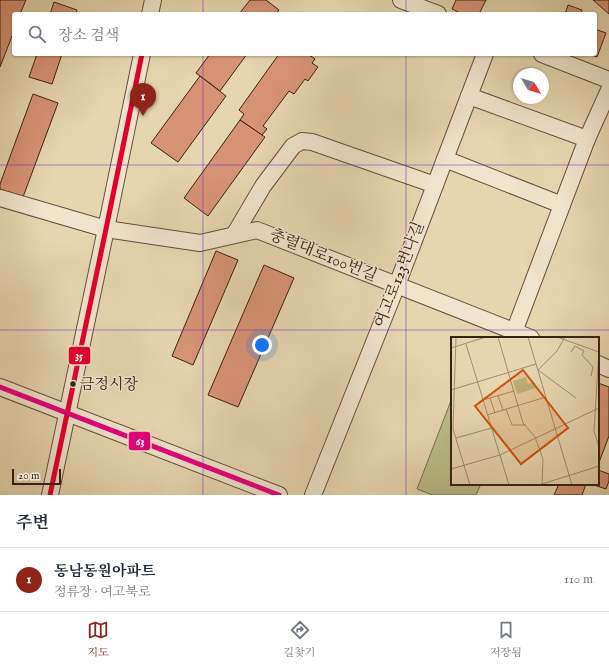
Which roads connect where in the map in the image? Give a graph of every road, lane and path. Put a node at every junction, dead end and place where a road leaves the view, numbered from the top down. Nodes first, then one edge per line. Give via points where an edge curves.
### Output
1 (153, 0) edge
2 (401, 0) edge
3 (150, 12) edge
4 (433, 12) edge
5 (142, 56) edge
6 (484, 56) edge
7 (547, 56) edge
8 (609, 80) edge
9 (609, 90) edge
10 (469, 96) junction
11 (587, 139) junction
12 (445, 159) junction
13 (435, 185) junction
14 (0, 198) edge
15 (562, 205) junction
16 (106, 229) junction
17 (234, 235) junction
18 (397, 286) junction
19 (514, 332) junction
20 (528, 337) edge
21 (599, 364) edge
22 (609, 369) edge
23 (0, 387) edge
24 (67, 413) junction
25 (50, 495) edge
26 (279, 495) edge
27 (313, 495) edge

1 - 3 street
2 - 4 street
5 - 16 street
6 - 10 street, 여고로123번나길
7 - 8 street
9 - 11 street
10 - 11 street
10 - 12 street, 여고로123번나길
11 - 15 street
12 - 13 street, 여고로123번나길
12 - 15 street
13 - 17 street via 312,142 302,141 293,146 263,186
13 - 18 street, 여고로123번나길
14 - 16 street, 충렬대로100번길
15 - 19 street
16 - 17 street, 충렬대로100번길 via 200,243
16 - 24 street
17 - 18 street, 충렬대로100번길 via 258,230
18 - 19 street, 충렬대로100번길
18 - 27 street, 여고로123번나길
19 - 20 street, 충렬대로100번길
21 - 22 street
23 - 24 street
24 - 25 street
24 - 26 street

